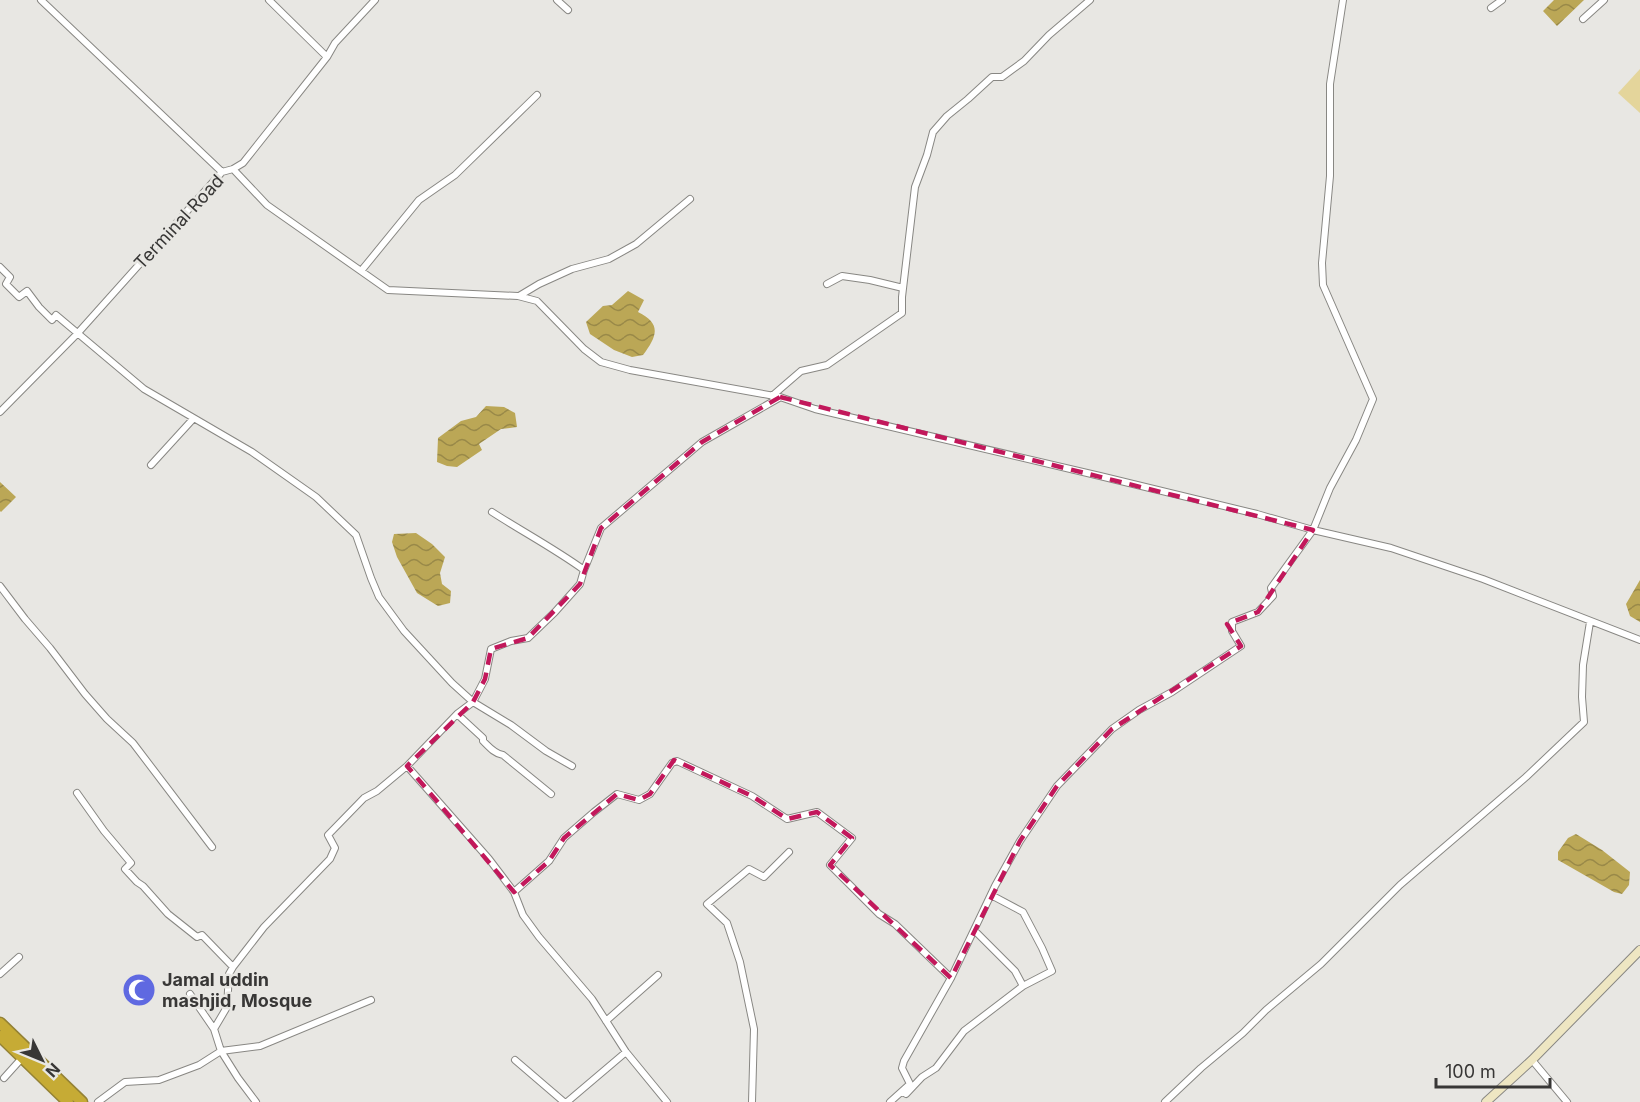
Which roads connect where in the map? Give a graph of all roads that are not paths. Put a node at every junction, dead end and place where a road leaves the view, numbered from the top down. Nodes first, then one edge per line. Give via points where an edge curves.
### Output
1 (41, 0) edge
2 (269, 0) edge
3 (375, 0) edge
4 (556, 0) edge
5 (1090, 0) edge
6 (1343, 0) edge
7 (1502, 0) edge
8 (1604, 0) edge
9 (1491, 8) dead end
10 (568, 10) dead end
11 (1582, 19) dead end
12 (327, 57) junction
13 (537, 95) dead end
14 (232, 169) junction
15 (222, 172) junction
16 (690, 199) dead end
17 (0, 267) edge
18 (361, 271) junction
19 (827, 284) dead end
20 (903, 288) junction
21 (518, 297) junction
22 (77, 334) junction
23 (772, 396) junction
24 (780, 398) junction
25 (0, 412) edge
26 (193, 418) junction
27 (151, 465) dead end
28 (492, 512) dead end
29 (1313, 530) junction
30 (584, 570) junction
31 (0, 586) edge
32 (1590, 622) junction
33 (1640, 640) edge
34 (473, 702) junction
35 (457, 714) junction
36 (407, 766) junction
37 (572, 766) dead end
38 (77, 793) dead end
39 (551, 794) dead end
40 (212, 847) dead end
41 (789, 852) dead end
42 (514, 892) junction
43 (991, 895) junction
44 (974, 930) junction
45 (1640, 950) edge
46 (19, 957) dead end
47 (233, 967) junction
48 (0, 974) edge
49 (658, 975) dead end
50 (951, 978) junction
51 (1023, 986) junction
52 (190, 994) dead end
53 (371, 1000) dead end
54 (606, 1021) junction
55 (0, 1023) edge
56 (214, 1029) junction
57 (1, 1039) edge
58 (221, 1051) junction
59 (626, 1052) junction
60 (22, 1058) junction
61 (515, 1060) dead end
62 (1532, 1060) junction
63 (4, 1078) dead end
64 (903, 1092) junction
65 (68, 1102) edge
66 (82, 1102) edge
67 (98, 1102) edge
68 (256, 1102) edge
69 (566, 1102) edge
70 (667, 1102) edge
71 (752, 1102) edge
72 (890, 1102) edge
73 (1165, 1102) edge
74 (1486, 1102) edge
75 (1567, 1102) edge

1 - 15 street
2 - 12 street
3 - 12 street, Terminal Road
4 - 10 street
5 - 20 street via 1024,61 1002,77 992,77 933,132 915,187
6 - 29 street via 1330,84 1330,176 1323,285 1372,399
7 - 9 street
8 - 11 street
12 - 14 street, Terminal Road via 243,163
13 - 18 street via 455,175 418,200
14 - 15 street, Terminal Road
14 - 18 street via 267,205
15 - 22 street, Terminal Road
16 - 21 street via 636,244 609,259 572,269
17 - 22 street via 10,277 6,284 19,297 27,291 52,320 56,315
18 - 21 street via 388,290
19 - 20 street via 842,276
20 - 23 street via 902,313 827,365 801,371
21 - 23 street via 537,300 601,362
22 - 25 street, Terminal Road
22 - 26 street via 144,389
23 - 24 street
24 - 29 street
24 - 30 street via 702,442 601,528
26 - 27 street
26 - 34 street via 252,452 316,497 356,535 371,578 388,610
28 - 30 street
29 - 32 street via 1391,548 1483,579
29 - 43 street via 1271,588 1273,596 1258,612 1232,622 1232,631 1241,646 1112,729 1057,786 1020,841
30 - 34 street via 580,584 528,638 491,649 485,679
31 - 40 street via 85,694 133,743
32 - 33 street
32 - 73 street via 1583,665 1584,722
34 - 35 street
34 - 37 street
35 - 36 street
35 - 39 street via 490,748 503,754
36 - 42 street
36 - 47 street via 364,798 328,835 335,848 330,859 264,927
38 - 47 street via 131,863 124,869 168,914 197,937 202,935
41 - 71 street via 764,877 749,869 707,904 727,923 741,962 754,1029
42 - 50 street via 594,812 617,794 639,800 650,794 677,761 752,796 787,819 818,812 852,838 830,865
42 - 54 street via 523,915
43 - 44 street
43 - 51 street via 1023,912 1052,970
44 - 50 street
44 - 51 street via 1015,971
45 - 62 street
46 - 48 street
47 - 56 street via 226,1007
49 - 54 street
50 - 64 street via 904,1061 902,1068 910,1084
51 - 64 street via 964,1032 936,1068 906,1095
52 - 56 street
53 - 58 street via 260,1046
54 - 59 street
55 - 66 highway
56 - 58 street
57 - 60 highway
58 - 67 street via 199,1065 159,1080 125,1082
58 - 68 street
59 - 69 street
59 - 70 street
60 - 63 street
60 - 65 highway
61 - 69 street
62 - 74 street
62 - 75 street
64 - 72 street

